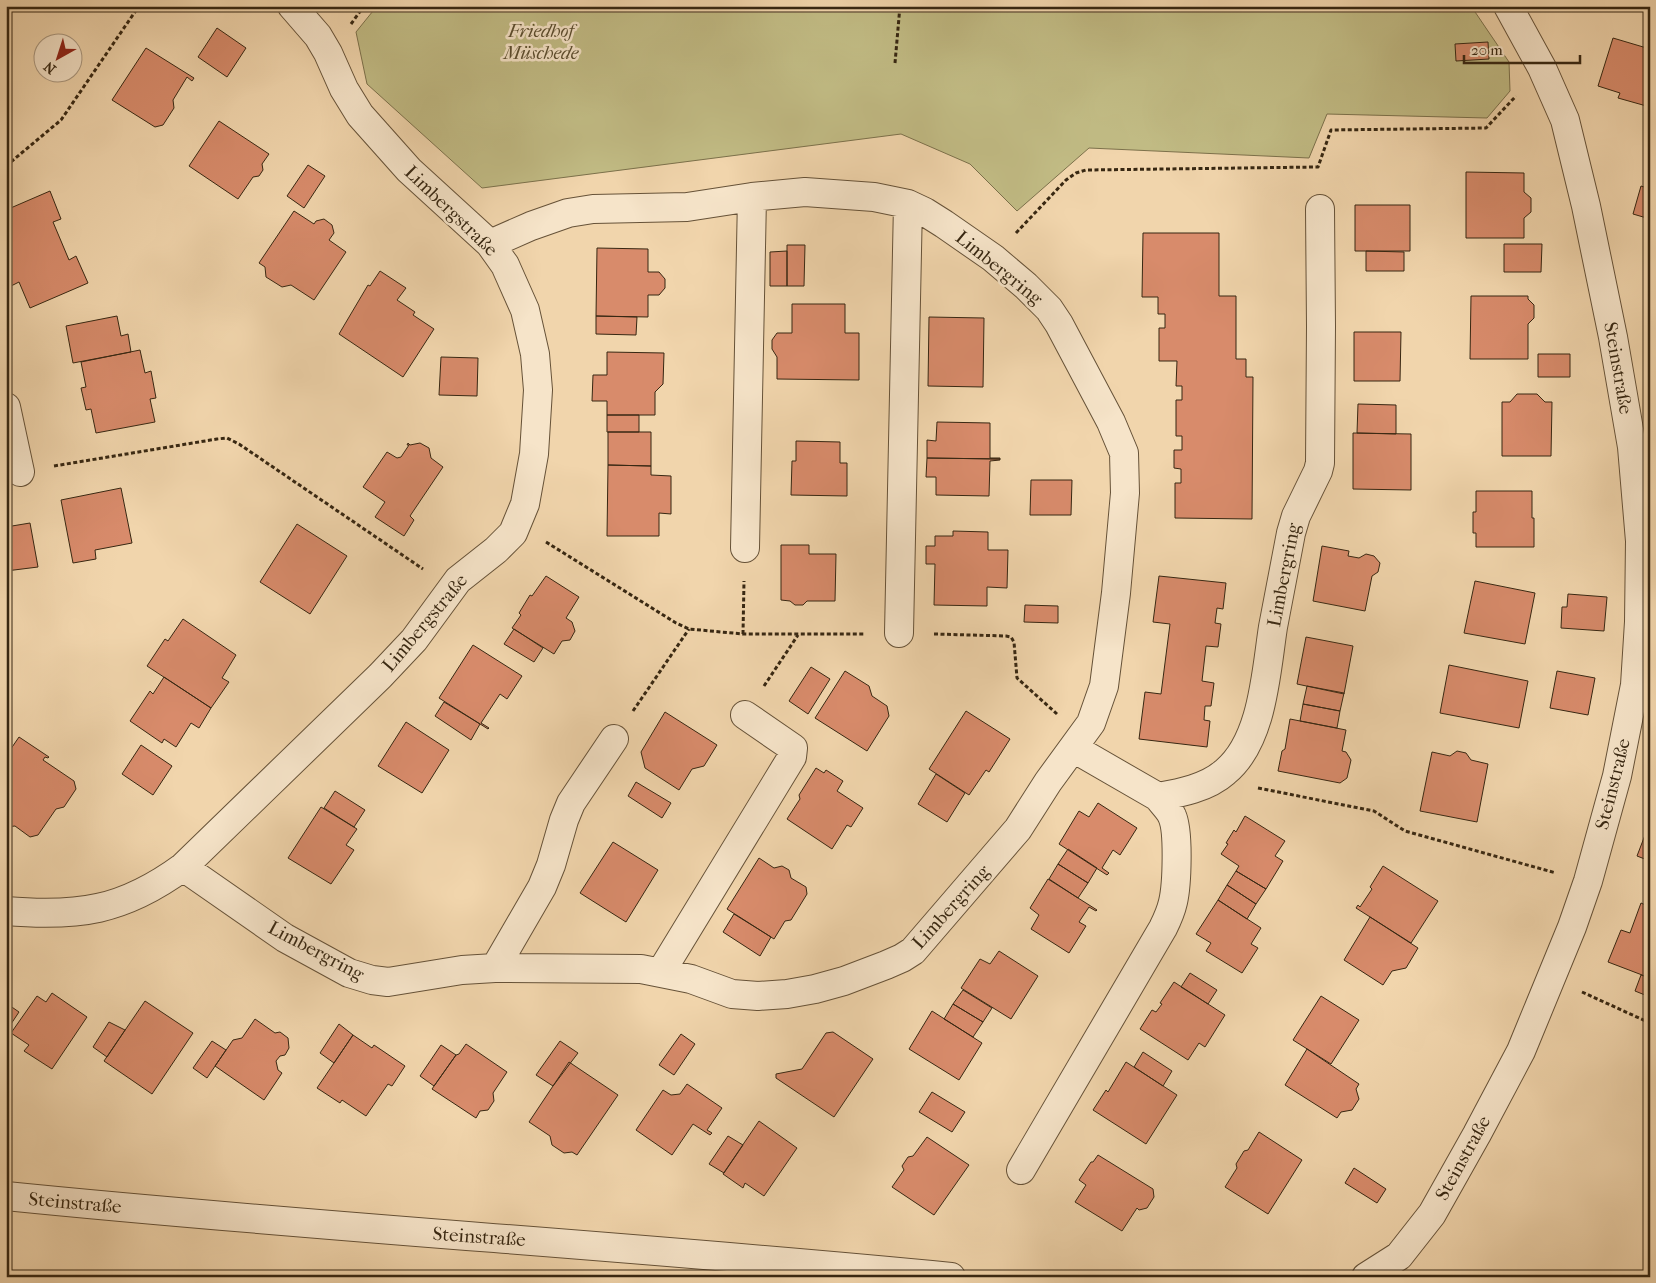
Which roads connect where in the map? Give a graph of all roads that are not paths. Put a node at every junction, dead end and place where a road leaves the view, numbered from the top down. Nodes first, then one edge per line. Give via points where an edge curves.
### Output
1 (292, 6) edge
2 (1508, 6) edge
3 (752, 196) junction
4 (908, 204) junction
5 (1320, 209) dead end
6 (490, 244) junction
7 (6, 407) edge
8 (20, 472) road end
9 (745, 548) road end
10 (899, 633) road end
11 (745, 715) road end
12 (614, 739) road end
13 (1078, 742) junction
14 (1158, 797) junction
15 (182, 867) junction
16 (6, 911) edge
17 (495, 968) junction
18 (661, 972) junction
19 (1021, 1170) dead end
20 (6, 1196) edge
21 (952, 1277) edge
22 (1366, 1277) edge

1 - 6 street, Limbergstraße via 318,36 344,88 366,122 409,170
2 - 22 street, Steinstraße via 1542,68 1565,120 1602,279 1632,447 1640,540 1635,685 1617,776 1588,881 1552,979 1521,1050 1432,1214 1399,1256
3 - 4 street, Limbergring via 806,192 874,197
3 - 6 street, Limbergring via 687,207 593,209 568,213
3 - 9 street
4 - 10 street
4 - 13 street, Limbergring via 938,220 993,258 1038,297 1054,316 1124,452 1117,584 1104,686 1091,723
5 - 14 street, Limbergring via 1320,463 1291,533 1259,710 1239,757 1225,772 1210,782 1181,793
6 - 15 street, Limbergstraße via 514,283 525,310 535,354 538,390 534,454 518,524 496,550 452,588 414,640 380,676
7 - 8 street
11 - 18 street via 793,748 792,757
12 - 17 street via 571,803 542,887
13 - 14 street
13 - 18 street, Limbergring via 1006,846 913,951 902,958 844,982 787,994 758,996 732,994
14 - 19 street via 1172,816 1175,829 1176,876 1169,915
15 - 16 street, Limbergstraße via 154,888 104,907 76,913
15 - 17 street, Limbergring via 285,938 349,972 372,980 388,982
17 - 18 street, Limbergring via 608,967
20 - 21 street, Steinstraße

